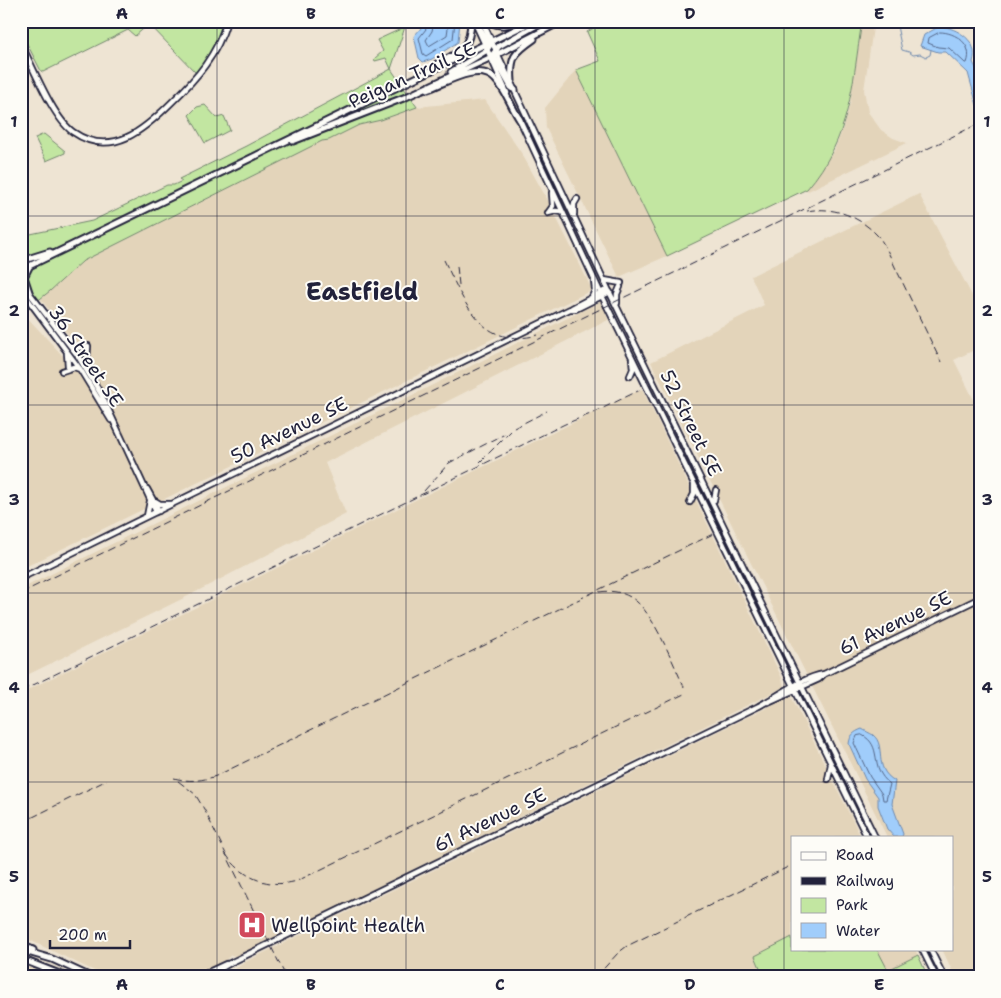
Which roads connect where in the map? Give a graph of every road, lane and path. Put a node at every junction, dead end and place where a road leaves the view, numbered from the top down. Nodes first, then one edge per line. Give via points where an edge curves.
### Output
1 (226, 21) edge
2 (482, 21) edge
3 (489, 21) edge
4 (521, 21) edge
5 (533, 21) edge
6 (544, 21) edge
7 (562, 21) edge
8 (474, 22) edge
9 (546, 30) junction
10 (21, 44) edge
11 (488, 46) junction
12 (494, 54) junction
13 (24, 56) edge
14 (444, 78) junction
15 (512, 82) junction
16 (402, 84) junction
17 (515, 90) junction
18 (406, 97) junction
19 (520, 120) junction
20 (271, 149) junction
21 (551, 189) junction
22 (577, 199) dead end
23 (562, 212) junction
24 (575, 221) junction
25 (60, 250) junction
26 (21, 261) edge
27 (30, 266) junction
28 (21, 270) edge
29 (593, 277) junction
30 (604, 280) junction
31 (21, 282) edge
32 (21, 290) edge
33 (609, 291) junction
34 (29, 292) junction
35 (602, 294) junction
36 (592, 297) junction
37 (617, 307) junction
38 (570, 309) junction
39 (72, 348) junction
40 (66, 349) junction
41 (632, 356) junction
42 (68, 366) dead end
43 (80, 369) junction
44 (62, 371) dead end
45 (630, 376) dead end
46 (96, 385) junction
47 (123, 440) junction
48 (694, 482) junction
49 (716, 490) dead end
50 (152, 501) junction
51 (690, 502) dead end
52 (174, 504) junction
53 (714, 504) junction
54 (158, 512) junction
55 (148, 516) junction
56 (21, 578) edge
57 (980, 598) edge
58 (787, 674) junction
59 (797, 675) junction
60 (810, 681) junction
61 (802, 685) junction
62 (795, 689) junction
63 (786, 690) junction
64 (809, 700) junction
65 (764, 704) junction
66 (830, 762) junction
67 (828, 779) dead end
68 (867, 836) edge
69 (875, 836) edge
70 (21, 945) edge
71 (21, 950) edge
72 (922, 950) edge
73 (930, 950) edge
74 (21, 959) edge
75 (52, 959) junction
76 (21, 963) edge
77 (230, 963) junction
78 (39, 966) junction
79 (67, 977) edge
80 (91, 977) edge
81 (198, 977) edge
82 (206, 977) edge
83 (936, 977) edge
84 (944, 977) edge

1 - 13 street via 218,47 197,77 148,126 135,135 118,140 94,141 68,128
2 - 11 street
3 - 4 main road via 500,26
5 - 11 main road, Peigan Trail SE
6 - 12 main road via 499,46
7 - 9 main road, Peigan Trail SE
8 - 11 main road
8 - 16 main road via 471,36 462,50
9 - 12 main road, Peigan Trail SE
9 - 15 main road via 514,56
10 - 13 street
11 - 12 main road
11 - 14 main road
11 - 16 main road, Peigan Trail SE
12 - 14 main road, Peigan Trail SE
12 - 15 street, 52 Street SE
12 - 17 main road
12 - 19 street, 52 Street SE
14 - 18 main road, Peigan Trail SE
15 - 17 street, 52 Street SE
16 - 20 main road, Peigan Trail SE
17 - 24 street, 52 Street SE
18 - 19 main road via 464,75 481,72 496,80
18 - 20 main road, Peigan Trail SE
19 - 21 street, 52 Street SE
20 - 25 main road, Peigan Trail SE
21 - 23 street, 52 Street SE
21 - 23 street via 553,206 548,213
22 - 24 street
23 - 29 street, 52 Street SE
24 - 30 street, 52 Street SE
25 - 26 main road
25 - 27 main road, Peigan Trail SE
27 - 28 main road, Peigan Trail SE
27 - 34 main road via 24,277
29 - 35 street, 52 Street SE
29 - 36 street
30 - 33 street, 52 Street SE
30 - 37 street via 620,285
31 - 34 street, 36 Street SE
32 - 40 street, 36 Street SE
33 - 35 street, 50 Avenue SE
33 - 37 street, 52 Street SE
34 - 39 street, 36 Street SE
35 - 36 street, 50 Avenue SE
35 - 38 street, 50 Avenue SE
35 - 41 street, 52 Street SE
36 - 38 street, 50 Avenue SE
37 - 53 street, 52 Street SE
38 - 52 street, 50 Avenue SE
39 - 46 street, 36 Street SE
39 - 46 street via 88,346 87,361
40 - 42 street
40 - 43 street, 36 Street SE
41 - 45 street
41 - 48 street, 52 Street SE
43 - 44 street via 73,367
43 - 47 street, 36 Street SE
46 - 47 street, 36 Street SE
47 - 50 street, 36 Street SE
48 - 51 street
48 - 58 street, 52 Street SE
49 - 53 street
50 - 52 street
50 - 54 street, 36 Street SE
50 - 55 street
52 - 54 street, 50 Avenue SE
53 - 59 street, 52 Street SE
54 - 55 street, 50 Avenue SE
55 - 56 street, 50 Avenue SE
57 - 60 street, 61 Avenue SE
58 - 62 street, 52 Street SE
58 - 63 street
59 - 60 street
59 - 61 street, 52 Street SE
60 - 61 street, 61 Avenue SE
60 - 64 street
61 - 62 street, 61 Avenue SE
61 - 64 street, 52 Street SE
62 - 63 street, 61 Avenue SE
62 - 65 street, 61 Avenue SE
62 - 66 street, 52 Street SE
63 - 65 street, 61 Avenue SE
64 - 69 street, 52 Street SE
65 - 77 street, 61 Avenue SE
66 - 67 street
66 - 68 street, 52 Street SE
70 - 75 main road
71 - 75 main road
72 - 83 street
73 - 84 street
74 - 78 main road
75 - 80 main road
76 - 78 main road
77 - 81 street, 61 Avenue SE
77 - 82 street, 61 Avenue SE
78 - 79 main road

